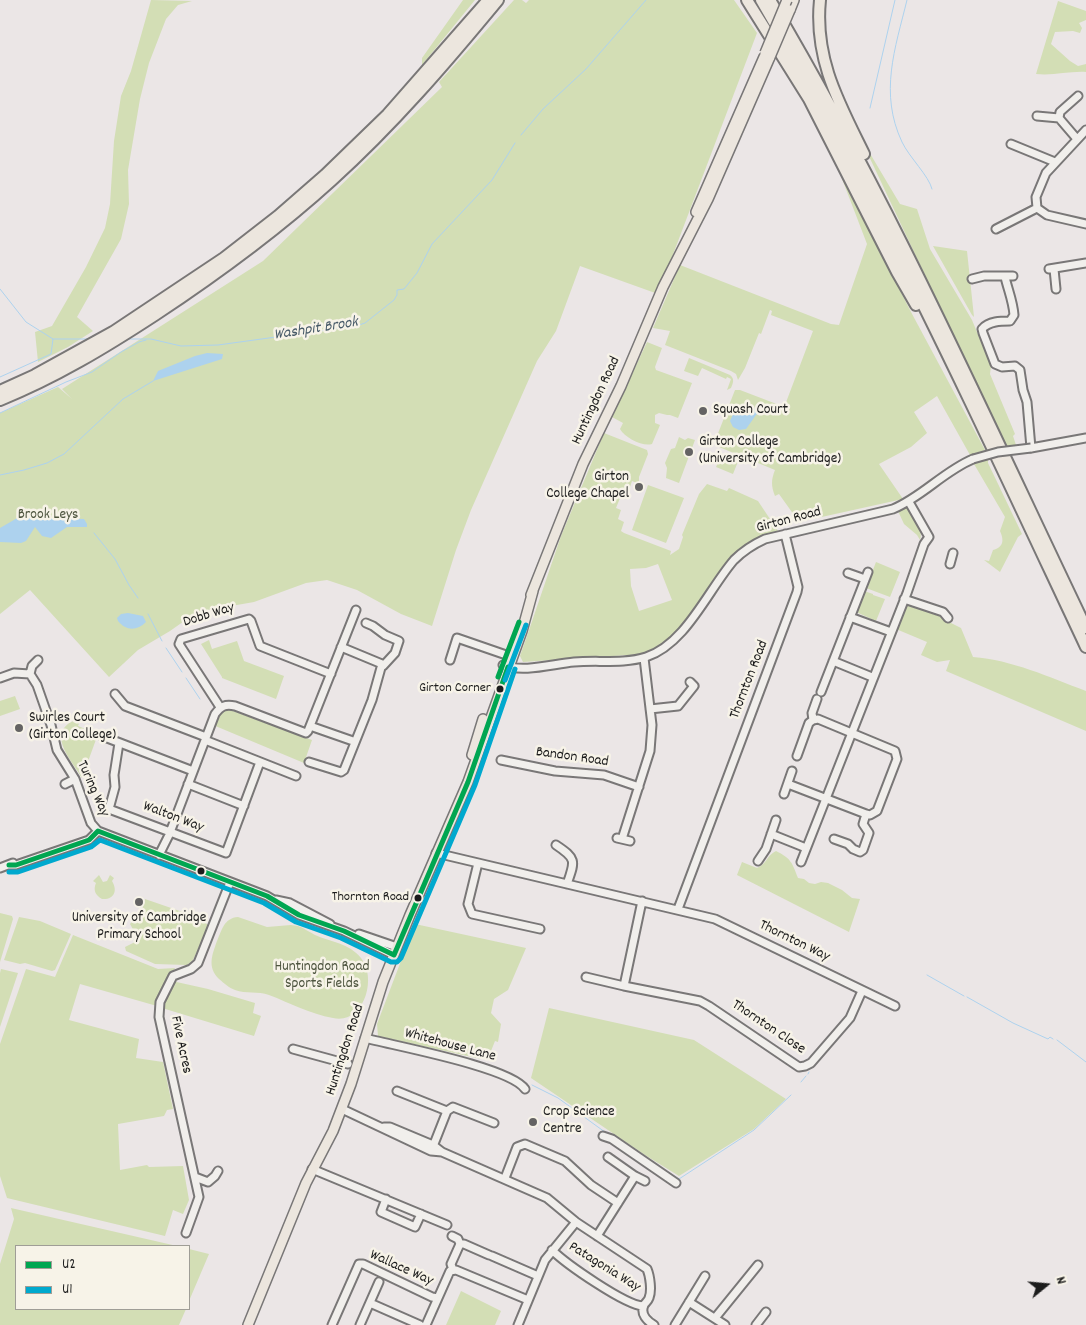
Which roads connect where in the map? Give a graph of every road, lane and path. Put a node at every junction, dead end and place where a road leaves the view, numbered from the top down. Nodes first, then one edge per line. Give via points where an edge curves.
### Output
1 (481, 0) edge
2 (488, 0) edge
3 (498, 0) edge
4 (508, 0) edge
5 (747, 0) edge
6 (753, 0) edge
7 (760, 0) edge
8 (770, 0) edge
9 (787, 0) edge
10 (794, 0) edge
11 (820, 0) edge
12 (463, 30) junction
13 (464, 41) junction
14 (787, 44) junction
15 (768, 55) junction
16 (1078, 96) dead end
17 (1036, 116) dead end
18 (1059, 118) junction
19 (1086, 130) edge
20 (1077, 139) junction
21 (1012, 144) dead end
22 (1055, 162) junction
23 (1037, 208) junction
24 (886, 211) junction
25 (1086, 224) edge
26 (996, 229) dead end
27 (1086, 262) edge
28 (972, 279) dead end
29 (1056, 289) dead end
30 (936, 332) junction
31 (0, 391) edge
32 (0, 400) edge
33 (1086, 438) edge
34 (1030, 448) junction
35 (909, 502) junction
36 (785, 534) junction
37 (953, 553) dead end
38 (950, 564) dead end
39 (868, 572) dead end
40 (848, 573) dead end
41 (864, 580) junction
42 (904, 599) junction
43 (356, 610) dead end
44 (850, 617) junction
45 (948, 618) dead end
46 (366, 623) dead end
47 (1086, 628) edge
48 (891, 632) junction
49 (1086, 646) edge
50 (342, 647) junction
51 (509, 656) junction
52 (644, 658) junction
53 (38, 660) dead end
54 (450, 660) dead end
55 (833, 661) junction
56 (383, 666) junction
57 (506, 666) junction
58 (30, 674) junction
59 (331, 674) junction
60 (872, 677) junction
61 (0, 678) edge
62 (690, 682) dead end
63 (822, 692) dead end
64 (114, 694) dead end
65 (817, 699) dead end
66 (220, 707) junction
67 (650, 709) junction
68 (813, 720) junction
69 (310, 726) junction
70 (851, 732) junction
71 (102, 736) dead end
72 (205, 739) junction
73 (356, 740) junction
74 (119, 743) junction
75 (797, 756) dead end
76 (501, 760) dead end
77 (260, 762) junction
78 (309, 762) dead end
79 (193, 771) junction
80 (792, 771) dead end
81 (296, 776) dead end
82 (75, 779) junction
83 (65, 784) dead end
84 (188, 784) junction
85 (788, 784) junction
86 (639, 787) junction
87 (784, 794) dead end
88 (825, 798) junction
89 (244, 806) junction
90 (866, 814) junction
91 (776, 820) dead end
92 (98, 831) junction
93 (170, 831) junction
94 (771, 834) junction
95 (623, 839) dead end
96 (834, 839) dead end
97 (556, 846) dead end
98 (806, 848) junction
99 (436, 853) junction
100 (159, 855) junction
101 (758, 861) dead end
102 (801, 862) dead end
103 (478, 863) junction
104 (0, 868) edge
105 (230, 882) junction
106 (567, 884) junction
107 (642, 901) junction
108 (678, 909) junction
109 (540, 929) dead end
110 (396, 951) junction
111 (586, 977) dead end
112 (624, 986) junction
113 (862, 991) junction
114 (895, 1006) dead end
115 (365, 1038) junction
116 (292, 1049) dead end
117 (348, 1064) dead end
118 (525, 1089) dead end
119 (396, 1091) dead end
120 (342, 1109) junction
121 (447, 1111) junction
122 (494, 1123) dead end
123 (604, 1136) dead end
124 (432, 1148) junction
125 (608, 1157) dead end
126 (312, 1169) junction
127 (218, 1171) dead end
128 (635, 1176) junction
129 (196, 1177) junction
130 (505, 1178) junction
131 (645, 1181) dead end
132 (676, 1183) dead end
133 (386, 1199) junction
134 (618, 1204) junction
135 (421, 1214) junction
136 (576, 1222) junction
137 (447, 1225) dead end
138 (186, 1233) dead end
139 (452, 1236) dead end
140 (597, 1236) junction
141 (460, 1244) junction
142 (552, 1250) junction
143 (758, 1265) dead end
144 (453, 1270) junction
145 (538, 1276) junction
146 (705, 1276) dead end
147 (380, 1282) dead end
148 (438, 1298) junction
149 (528, 1300) junction
150 (689, 1302) junction
151 (370, 1303) junction
152 (643, 1306) junction
153 (766, 1312) dead end
154 (715, 1318) junction
155 (248, 1325) edge
156 (332, 1325) edge
157 (360, 1325) edge
158 (420, 1325) edge
159 (426, 1325) edge
160 (518, 1325) edge
161 (654, 1325) edge
162 (675, 1325) edge
163 (725, 1325) edge
164 (756, 1325) edge

1 - 12 highway
2 - 12 highway
3 - 13 highway
4 - 13 highway
5 - 30 highway via 810,99 897,272
6 - 14 highway
7 - 14 highway
8 - 24 highway
9 - 15 main road, Huntingdon Road, bridge
10 - 15 main road, Huntingdon Road, bridge
11 - 24 highway via 821,45 829,79 873,174
12 - 31 highway via 387,115 325,175 265,226 189,282 112,332
13 - 32 highway via 387,127 269,234 110,344
14 - 30 highway via 827,115
15 - 51 main road, Huntingdon Road via 693,221 694,227 583,464
16 - 18 street via 1060,112
17 - 18 street
18 - 20 street
19 - 20 street
20 - 22 street
21 - 22 street
22 - 23 street via 1040,184
23 - 25 street via 1046,215
23 - 26 street
24 - 47 highway
27 - 29 street via 1052,269
28 - 34 street via 1009,276 1014,315 1010,320 985,325 982,332 995,364 1015,366 1020,370 1027,402
30 - 49 highway
33 - 34 street, Girton Road
34 - 35 street, Girton Road, bridge via 973,459
35 - 36 street, Girton Road via 867,516
35 - 42 street via 929,536
36 - 52 street, Girton Road via 753,545 735,559 681,633 656,654
36 - 108 street, Thornton Road via 798,592
37 - 38 street
39 - 41 street
40 - 41 street
41 - 44 street
42 - 45 street via 942,612
42 - 48 street
43 - 50 street
44 - 48 street
44 - 55 street
46 - 56 street via 399,643
48 - 60 street
50 - 56 street via 381,662
50 - 59 street
51 - 54 street via 457,638
51 - 57 main road, Huntingdon Road
52 - 57 street, Girton Road via 515,669
52 - 67 street
53 - 58 street
55 - 60 street
55 - 63 street
56 - 73 street
57 - 99 main road, Huntingdon Road via 476,740 468,782
58 - 61 street via 14,673
58 - 82 street, Turing Way via 52,725 57,750
59 - 66 street, Dobb Way via 260,646 249,619 181,639 179,644
59 - 69 street
60 - 70 street
62 - 67 street via 694,686 678,706
64 - 72 street via 125,706
65 - 68 street
66 - 69 street via 235,706 303,733
66 - 72 street
67 - 86 street via 650,750
68 - 70 street
68 - 75 street
69 - 73 street via 350,741
70 - 88 street
70 - 90 street via 893,749 897,756 877,811
71 - 74 street
72 - 77 street
72 - 79 street
73 - 78 street via 341,772
74 - 79 street
74 - 93 street, Walton Way via 110,809
76 - 86 street, Bandon Road via 555,771 604,775
77 - 81 street
77 - 89 street
79 - 84 street
80 - 85 street
82 - 83 street
82 - 92 street, Turing Way via 91,823
84 - 89 street
84 - 93 street
85 - 87 street
85 - 88 street
86 - 95 street
88 - 90 street
88 - 98 street
89 - 93 street, Walton Way via 226,853
90 - 96 street via 863,821 868,836 863,850 856,851
91 - 94 street
92 - 100 street
92 - 104 street via 89,840
93 - 100 street
94 - 98 street
94 - 101 street
97 - 106 street via 573,859
98 - 102 street
99 - 103 street
99 - 110 main road, Huntingdon Road
100 - 105 street
103 - 106 street
103 - 109 street via 468,904 472,914
105 - 110 street via 290,903 331,926
105 - 129 street, Five Acres via 202,956 191,969 173,976 160,1002 159,1017
106 - 107 street
107 - 108 street
107 - 112 street
108 - 113 street, Thornton Way via 715,919
110 - 115 main road, Huntingdon Road
111 - 112 street, Thornton Close
112 - 113 street, Thornton Close via 700,1001 799,1068 811,1063 850,1018
113 - 114 street, Thornton Way
115 - 118 street, Whitehouse Lane via 498,1073 522,1084
115 - 120 main road, Huntingdon Road
116 - 117 street
119 - 121 street
120 - 124 street
120 - 126 main road, Huntingdon Road
121 - 122 street via 453,1107
121 - 124 street
123 - 132 street
124 - 130 street
125 - 128 street
126 - 133 street
126 - 155 main road, Huntingdon Road
127 - 129 street via 208,1182
128 - 131 street
128 - 134 street
129 - 138 street, Five Acres via 199,1197
130 - 134 street via 517,1147 525,1144 565,1161
130 - 136 street via 546,1198
133 - 135 street
133 - 135 street via 381,1212 415,1227
134 - 140 street
135 - 137 street
136 - 140 street
136 - 142 street
139 - 141 street
140 - 152 street via 647,1269 650,1293
141 - 144 street via 451,1264
141 - 145 street
142 - 145 street
142 - 152 street, Patagonia Way via 563,1261 624,1300
143 - 154 street
144 - 148 street
144 - 149 street
145 - 149 street
146 - 150 street
147 - 151 street
148 - 156 street, Wallace Way via 359,1264
148 - 159 street
149 - 160 street
150 - 154 street
150 - 162 street
151 - 157 street
151 - 158 street
152 - 161 street via 646,1320
153 - 164 street
154 - 163 street

